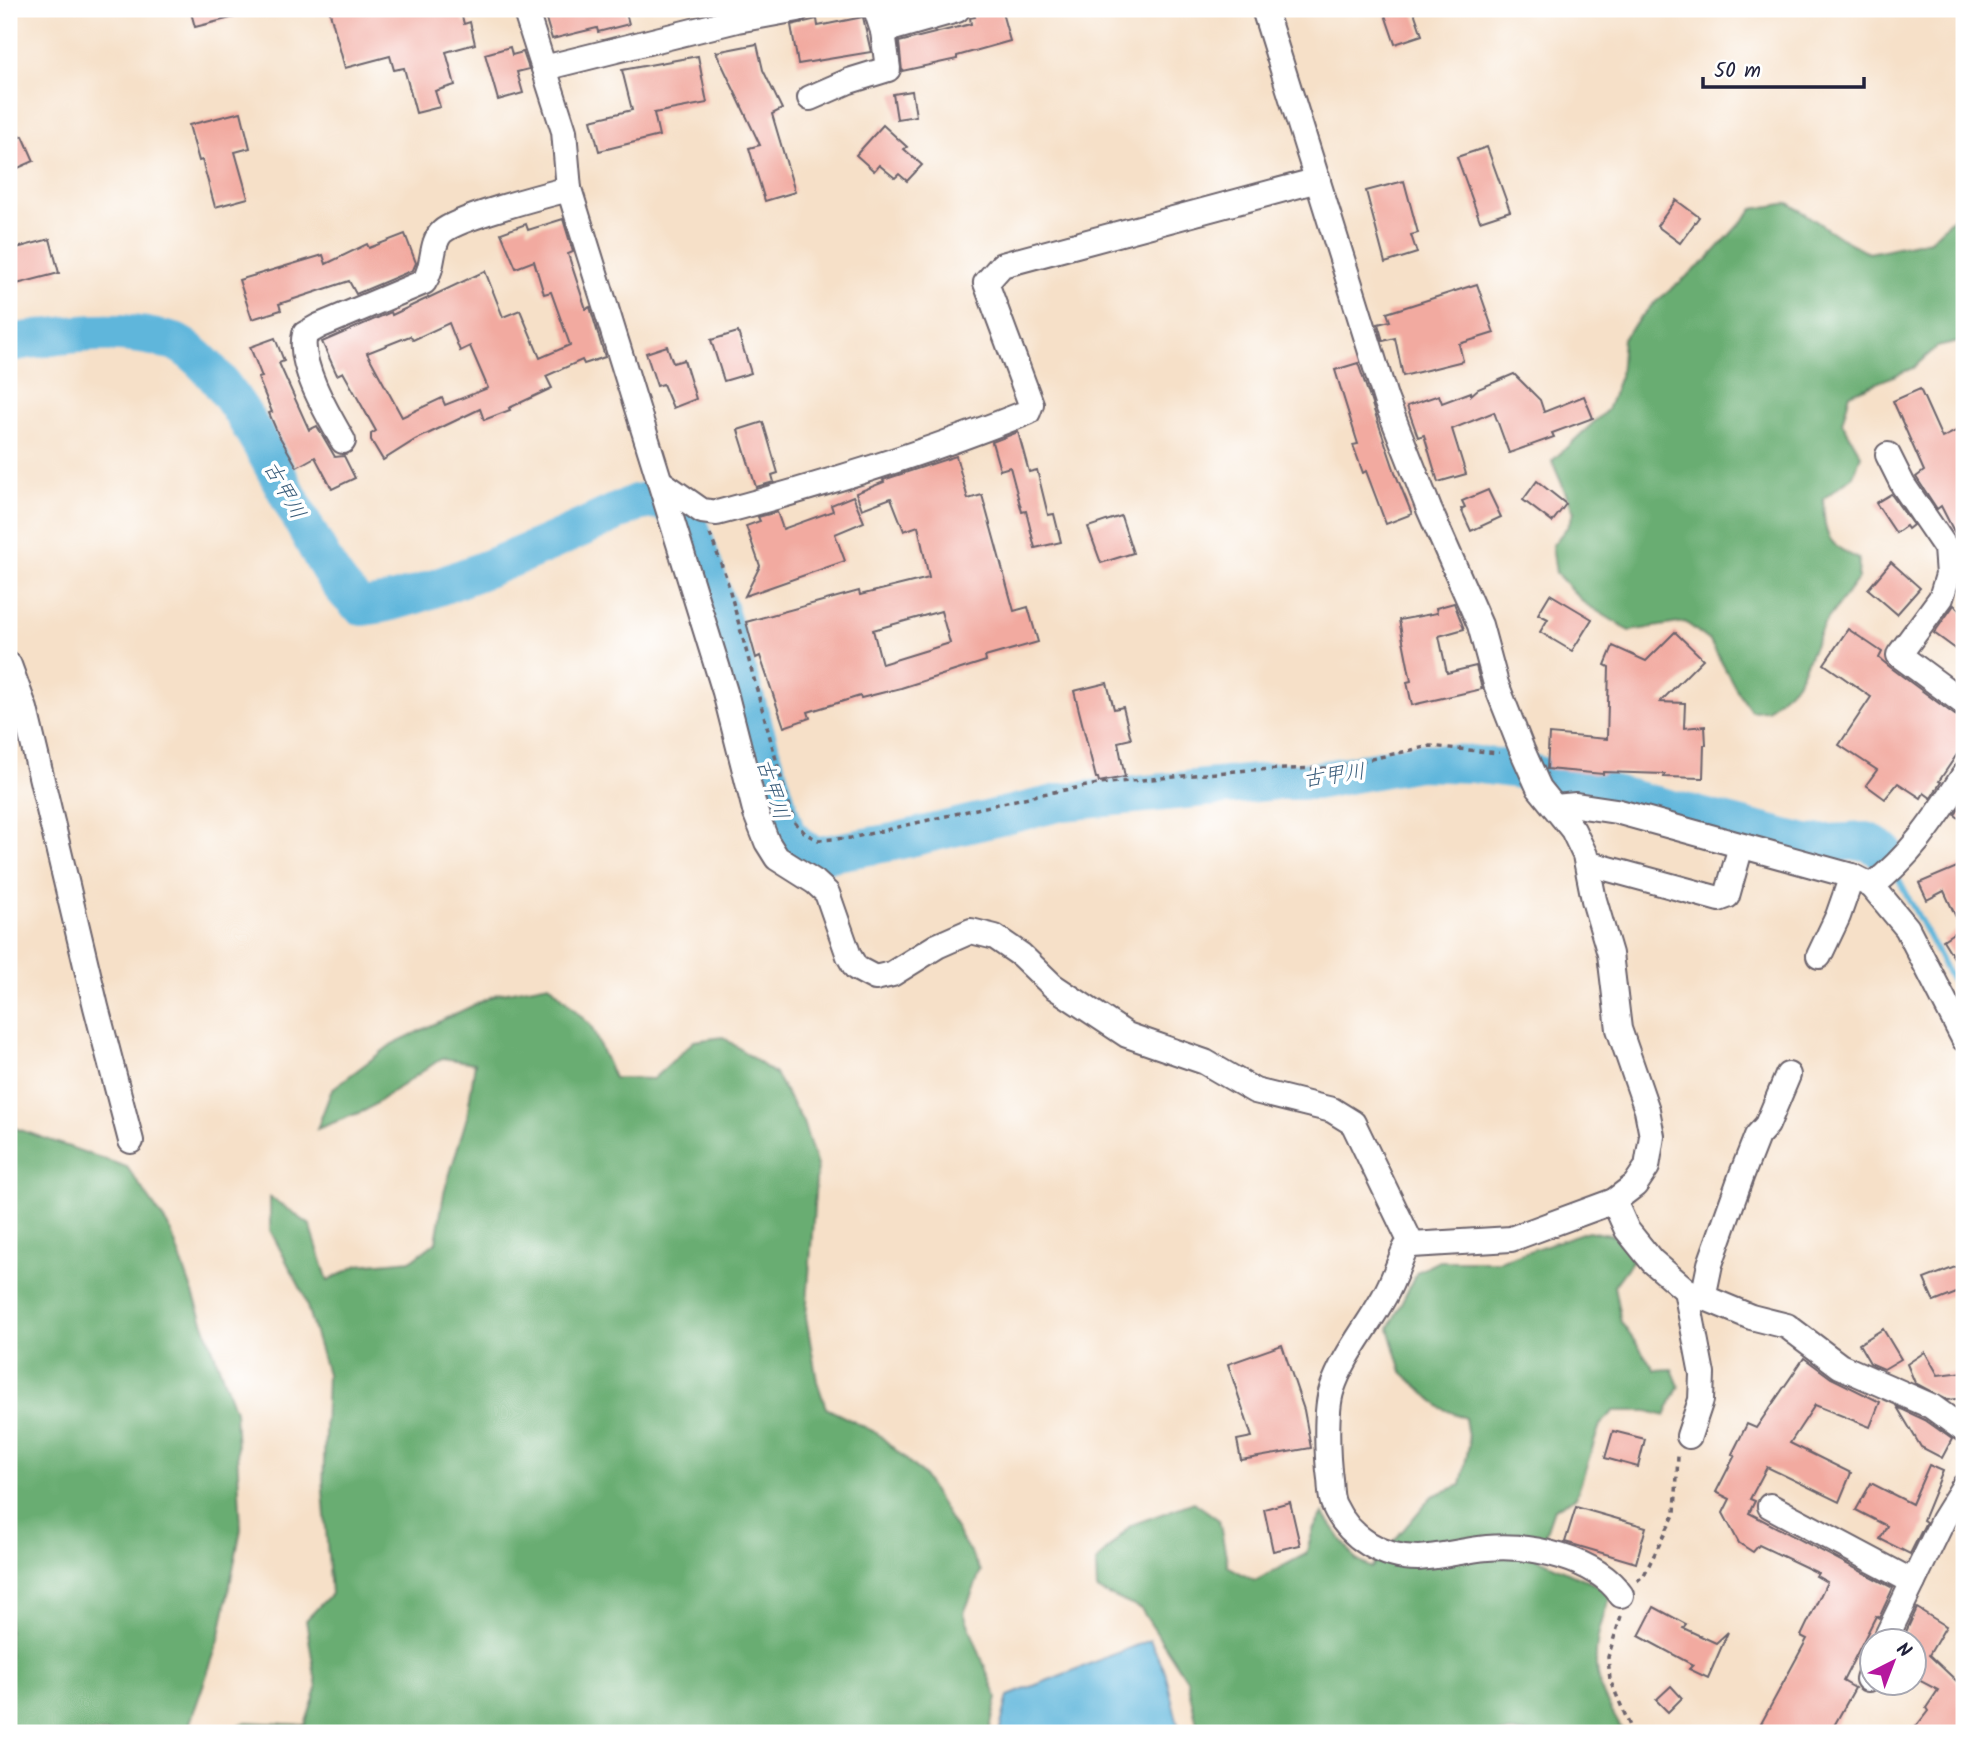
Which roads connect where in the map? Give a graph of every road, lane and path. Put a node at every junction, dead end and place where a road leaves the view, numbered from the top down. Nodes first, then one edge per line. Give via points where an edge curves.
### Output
1 (525, 9) edge
2 (798, 9) edge
3 (1264, 9) edge
4 (957, 10) edge
5 (880, 20) edge
6 (544, 68) junction
7 (810, 98) dead end
8 (1318, 180) junction
9 (569, 188) junction
10 (343, 441) dead end
11 (1888, 455) dead end
12 (662, 483) junction
13 (702, 511) junction
14 (9, 666) edge
15 (1964, 703) edge
16 (1522, 750) junction
17 (1964, 775) edge
18 (1555, 807) junction
19 (1741, 846) junction
20 (1588, 869) junction
21 (1862, 881) junction
22 (1819, 956) dead end
23 (1964, 1037) edge
24 (1788, 1075) dead end
25 (131, 1141) dead end
26 (1614, 1201) junction
27 (1412, 1245) junction
28 (1694, 1294) junction
29 (1964, 1430) edge
30 (1689, 1436) joint
31 (1964, 1486) edge
32 (1770, 1506) dead end
33 (1913, 1582) junction
34 (1621, 1595) junction
35 (1892, 1626) edge
36 (1633, 1733) edge

1 - 6 street
2 - 6 street
3 - 8 street
4 - 5 street
5 - 7 street via 888,69
6 - 9 street via 564,131
8 - 13 street via 1002,265 986,283 1031,404 1028,412 814,487 717,513
8 - 16 street via 1386,400 1480,625 1496,684
9 - 10 street via 441,233 424,282 305,334 301,346 320,401
9 - 12 street
11 - 15 street via 1946,548 1948,575 1941,598 1899,655
12 - 13 street
12 - 27 street via 760,823 777,858 827,892 856,968 875,978 892,974 971,931 995,937 1053,986 1127,1035 1205,1062 1255,1091 1332,1110 1353,1124
13 - 16 path via 726,578 795,823 818,840 851,838 1098,784 1248,770 1330,768 1430,746 1509,753
14 - 25 street via 24,709
16 - 18 street via 1539,788
17 - 21 street via 1903,861
18 - 19 street via 1616,811
18 - 20 street via 1573,830
19 - 20 street via 1727,896 1719,900 1598,866
19 - 21 street
20 - 26 street via 1610,954 1619,1029 1652,1136 1647,1167 1635,1185
21 - 22 street
21 - 23 street via 1907,928
24 - 28 street via 1767,1125 1757,1136 1710,1264
26 - 27 street via 1510,1239
26 - 28 street via 1627,1230 1652,1261
27 - 34 street via 1405,1249 1385,1296 1343,1362 1331,1392 1327,1453 1333,1503 1363,1540 1389,1555 1419,1558 1489,1548 1539,1550 1590,1568 1612,1582
28 - 29 street via 1787,1326 1840,1366 1931,1406
28 - 30 street via 1702,1374 1701,1400
30 - 34 path via 1678,1456 1675,1513 1644,1575
31 - 33 street
32 - 33 street
33 - 35 street
34 - 36 path via 1621,1616 1608,1657 1610,1681

